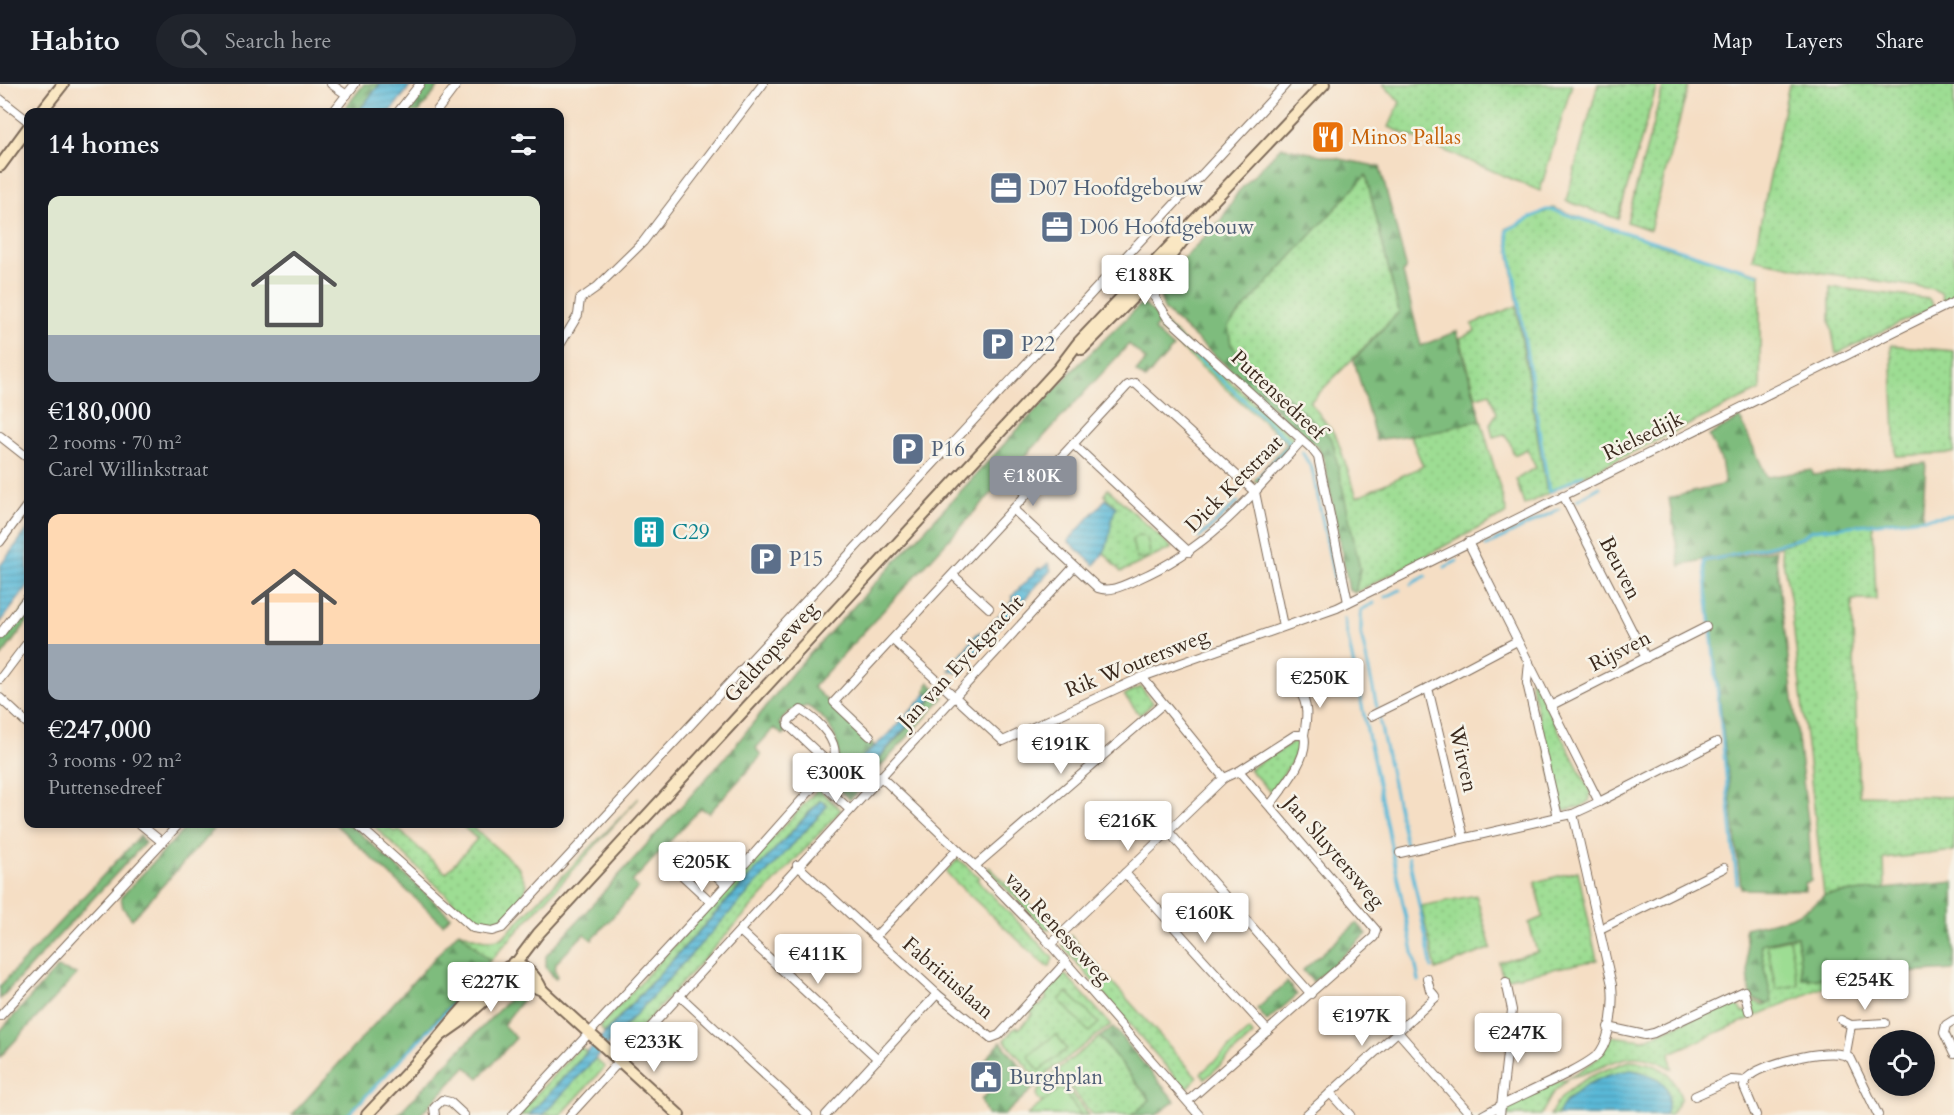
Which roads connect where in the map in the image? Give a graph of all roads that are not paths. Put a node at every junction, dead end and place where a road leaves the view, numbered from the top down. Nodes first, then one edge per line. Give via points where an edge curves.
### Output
1 (63, 84) edge
2 (331, 84) edge
3 (355, 84) edge
4 (420, 84) edge
5 (457, 84) edge
6 (763, 84) edge
7 (1286, 84) edge
8 (1324, 84) edge
9 (347, 95) junction
10 (0, 99) edge
11 (44, 108) edge
12 (336, 108) edge
13 (401, 108) edge
14 (438, 108) edge
15 (24, 118) edge
16 (24, 133) edge
17 (0, 166) edge
18 (1202, 215) junction
19 (1157, 273) junction
20 (1954, 302) edge
21 (1946, 306) junction
22 (1954, 312) edge
23 (564, 338) edge
24 (1059, 368) junction
25 (0, 436) edge
26 (1302, 440) junction
27 (1073, 444) junction
28 (24, 455) edge
29 (1256, 492) junction
30 (1563, 495) junction
31 (24, 509) edge
32 (1014, 510) junction
33 (0, 542) edge
34 (1468, 542) junction
35 (1189, 552) junction
36 (1074, 567) junction
37 (953, 575) junction
38 (24, 602) edge
39 (1348, 602) junction
40 (990, 608) dead end
41 (1283, 626) junction
42 (1706, 627) dead end
43 (0, 634) edge
44 (893, 640) junction
45 (1517, 641) junction
46 (24, 647) edge
47 (1646, 658) junction
48 (1529, 662) junction
49 (1142, 677) junction
50 (0, 679) edge
51 (1428, 688) junction
52 (1299, 690) dead end
53 (955, 697) junction
54 (0, 699) edge
55 (1163, 704) junction
56 (1551, 706) junction
57 (1371, 716) dead end
58 (24, 720) edge
59 (1304, 735) junction
60 (870, 736) dead end
61 (1717, 742) dead end
62 (832, 766) junction
63 (1239, 771) junction
64 (880, 776) junction
65 (1224, 778) junction
66 (820, 782) junction
67 (1599, 802) junction
68 (1270, 805) junction
69 (849, 809) junction
70 (1573, 814) junction
71 (1558, 817) junction
72 (145, 828) edge
73 (175, 828) edge
74 (361, 828) edge
75 (1168, 831) junction
76 (1464, 838) junction
77 (162, 842) junction
78 (957, 850) junction
79 (1400, 853) dead end
80 (797, 866) junction
81 (975, 866) junction
82 (1724, 868) dead end
83 (1125, 873) junction
84 (726, 885) junction
85 (711, 902) junction
86 (1600, 929) junction
87 (740, 930) junction
88 (874, 937) junction
89 (1051, 944) junction
90 (1066, 962) junction
91 (513, 963) junction
92 (1427, 978) dead end
93 (1506, 982) dead end
94 (937, 994) junction
95 (1311, 994) junction
96 (679, 995) junction
97 (1749, 1011) dead end
98 (0, 1016) edge
99 (1841, 1020) dead end
100 (1954, 1020) edge
101 (1885, 1023) dead end
102 (1851, 1025) junction
103 (1608, 1027) junction
104 (1268, 1031) junction
105 (1398, 1032) junction
106 (592, 1035) junction
107 (1846, 1053) junction
108 (1954, 1054) edge
109 (878, 1059) junction
110 (620, 1060) junction
111 (1746, 1081) junction
112 (1330, 1093) junction
113 (1695, 1096) dead end
114 (1188, 1101) junction
115 (1501, 1104) junction
116 (1314, 1107) junction
117 (367, 1115) edge
118 (435, 1115) edge
119 (464, 1115) edge
120 (513, 1115) edge
121 (570, 1115) edge
122 (679, 1115) edge
123 (808, 1115) edge
124 (826, 1115) edge
125 (1199, 1115) edge
126 (1306, 1115) edge
127 (1321, 1115) edge
128 (1350, 1115) edge
129 (1471, 1115) edge
130 (1483, 1115) edge
131 (1500, 1115) edge
132 (1756, 1115) edge
133 (1878, 1115) edge

1 - 11 main road
2 - 9 street
3 - 9 street
4 - 13 street
5 - 14 street
6 - 23 street via 643,242 580,299 578,315
7 - 74 street via 502,928 492,932 473,928
8 - 18 main road, Geldropseweg via 1314,101
9 - 12 street
10 - 15 street
16 - 17 main road
18 - 19 main road, Geldropseweg
18 - 24 main road, Geldropseweg
19 - 24 main road, Geldropseweg
19 - 26 street, Puttensedreef via 1155,298 1167,317
20 - 21 street, Rielsedijk
21 - 22 street
21 - 30 street, Rielsedijk
24 - 91 main road, Geldropseweg
25 - 28 street
26 - 29 street, Dick Ketstraat
26 - 39 street, Puttensedreef via 1320,463
27 - 29 street via 1128,385 1135,383
27 - 32 street
27 - 35 street
29 - 35 street, Dick Ketstraat
29 - 41 street
30 - 34 street, Rielsedijk
30 - 47 street, Beuven
31 - 33 street
32 - 36 street, Dick Ketstraat
32 - 37 street
34 - 39 street, Rielsedijk
34 - 45 street
35 - 36 street, Dick Ketstraat via 1111,590 1098,588
36 - 53 street, Jan van Eyckgracht
37 - 40 street
37 - 44 street
38 - 43 street
39 - 41 street, Rik Woutersweg
41 - 49 street, Rik Woutersweg
42 - 47 street, Rijsven
44 - 53 street
44 - 60 street via 834,702
45 - 48 street
45 - 51 street
46 - 50 street
47 - 56 street, Rijsven
48 - 56 street
48 - 71 street via 1527,683
49 - 53 street, Rik Woutersweg via 1003,741
49 - 55 street
51 - 57 street
51 - 76 street, Witven
52 - 59 street via 1306,704
53 - 64 street, Jan van Eyckgracht
54 - 58 street
55 - 65 street
55 - 81 street
56 - 67 street
59 - 63 street via 1295,735
59 - 68 street via 1303,754
61 - 67 street
62 - 62 street via 835,754 829,736 818,720 801,710 788,725
62 - 66 street
63 - 65 street
63 - 68 street, Jan Sluytersweg
64 - 69 street, Jan van Eyckgracht
64 - 78 street, van Renesseweg
65 - 75 street
66 - 69 street
66 - 84 street
67 - 70 street
68 - 95 street, Jan Sluytersweg via 1376,930 1374,937
69 - 80 street, Jan van Eyckgracht
70 - 71 street
70 - 86 street
71 - 76 street
72 - 77 street
73 - 77 street
75 - 83 street
75 - 95 street
76 - 79 street
77 - 98 street
78 - 81 street, van Renesseweg
78 - 88 street
80 - 87 street, Jan van Eyckgracht
80 - 88 street, Fabritiuslaan
81 - 89 street, van Renesseweg
82 - 86 street
83 - 89 street
83 - 104 street
84 - 85 street
84 - 85 street via 687,848 676,849 670,864
85 - 106 street
86 - 103 street via 1613,998
87 - 96 street, Jan van Eyckgracht
87 - 109 street
88 - 94 street, Fabritiuslaan
89 - 90 street, van Renesseweg
90 - 94 street, Fabritiuslaan via 999,1035 991,1038
90 - 114 street, van Renesseweg
91 - 106 main road via 525,967 542,990
91 - 117 main road, Geldropseweg via 495,991 440,1036
92 - 105 street via 1436,997
93 - 115 street via 1512,1010
94 - 109 street
95 - 104 street, Jan Sluytersweg
96 - 110 street, Jan van Eyckgracht
96 - 123 street
97 - 103 street via 1744,991 1654,1033 1645,1035
99 - 102 street
100 - 108 street via 1946,1025 1944,1033
101 - 102 street
102 - 107 street
103 - 115 street via 1605,1043 1590,1062
104 - 114 street, Jan Sluytersweg
105 - 112 street
105 - 129 street
106 - 110 main road
106 - 120 street
107 - 111 street via 1782,1061 1752,1074
107 - 133 street
109 - 124 street
110 - 121 street, Jan van Eyckgracht
110 - 122 main road
111 - 113 street via 1731,1080
111 - 132 street via 1746,1092
112 - 116 street
112 - 128 street
114 - 125 street, van Renesseweg
115 - 130 street
115 - 131 street
116 - 126 street
116 - 127 street
118 - 119 street via 434,1108 442,1101 450,1102

